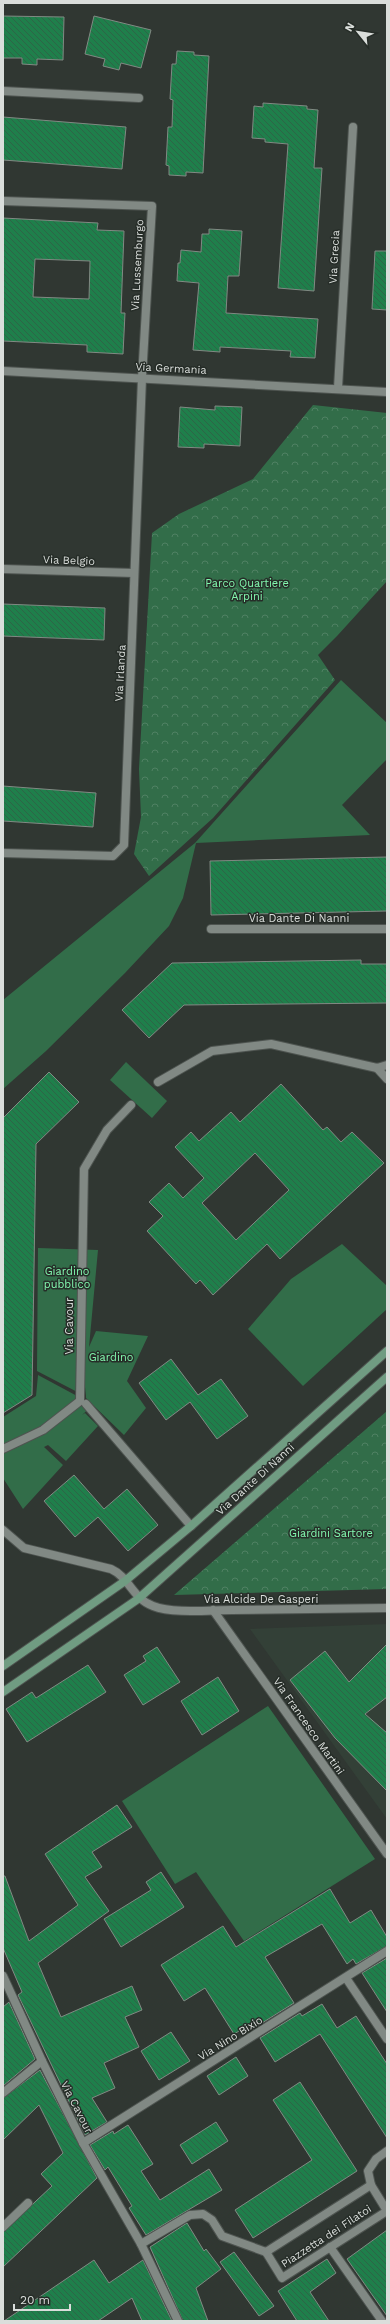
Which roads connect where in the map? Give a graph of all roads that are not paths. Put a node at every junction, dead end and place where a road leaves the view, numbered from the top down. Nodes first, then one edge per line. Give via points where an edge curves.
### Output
1 (3, 91) edge
2 (139, 98) dead end
3 (353, 127) dead end
4 (3, 200) edge
5 (3, 371) edge
6 (142, 378) junction
7 (338, 388) junction
8 (387, 392) edge
9 (3, 569) edge
10 (134, 573) junction
11 (3, 853) edge
12 (211, 929) dead end
13 (387, 929) edge
14 (387, 1065) edge
15 (376, 1068) junction
16 (387, 1079) edge
17 (158, 1082) dead end
18 (131, 1105) dead end
19 (387, 1351) edge
20 (387, 1377) edge
21 (86, 1404) dead end
22 (3, 1448) edge
23 (191, 1526) junction
24 (3, 1530) edge
25 (125, 1581) junction
26 (138, 1599) junction
27 (387, 1608) edge
28 (213, 1610) junction
29 (3, 1666) edge
30 (3, 1692) edge
31 (387, 1854) edge
32 (387, 1951) edge
33 (3, 1976) edge
34 (344, 1979) junction
35 (387, 2039) edge
36 (42, 2061) junction
37 (3, 2093) edge
38 (84, 2143) junction
39 (387, 2151) edge
40 (371, 2185) junction
41 (28, 2203) dead end
42 (3, 2227) edge
43 (140, 2244) junction
44 (330, 2247) junction
45 (266, 2252) junction
46 (178, 2321) edge
47 (382, 2321) edge

1 - 2 street
3 - 7 street, Via Grecia
4 - 6 street, Via Lussemburgo via 152,206
5 - 6 street, Via Germania
6 - 7 street, Via Germania
6 - 10 street, Via Irlanda
7 - 8 street, Via Germania
9 - 10 street, Via Belgio
10 - 11 street, Via Irlanda via 124,845 112,856
12 - 13 street, Via Dante Di Nanni
14 - 15 street
15 - 16 street
15 - 17 street via 271,1044 212,1051
18 - 22 street, Via Cavour via 107,1130 84,1169 80,1401 43,1430
19 - 23 street, Via Dante Di Nanni
20 - 26 street, Via Dante Di Nanni
21 - 23 street
23 - 25 street, Via Dante Di Nanni
24 - 25 street via 24,1548 111,1569 119,1573
25 - 26 street
25 - 29 street, Via Dante Di Nanni
26 - 28 street, Via Alcide De Gasperi via 154,1607 168,1610
26 - 30 street, Via Dante Di Nanni
27 - 28 street, Via Alcide De Gasperi
28 - 31 street, Via Francesco Martini
32 - 34 street, Via Nino Bixio
33 - 36 street, Via Cavour
34 - 35 street
34 - 38 street, Via Nino Bixio
36 - 37 street
36 - 38 street, Via Cavour
38 - 43 street, Via Cavour
39 - 40 street via 376,2158 368,2171
40 - 44 street, Piazzetta dei Filatoi via 387,2210
40 - 45 street, Piazzetta dei Filatoi
41 - 42 street
43 - 45 street via 190,2215 203,2214 212,2220 222,2236
43 - 46 street, Via Cavour
44 - 45 street, Piazzetta dei Filatoi via 282,2278
44 - 47 street

